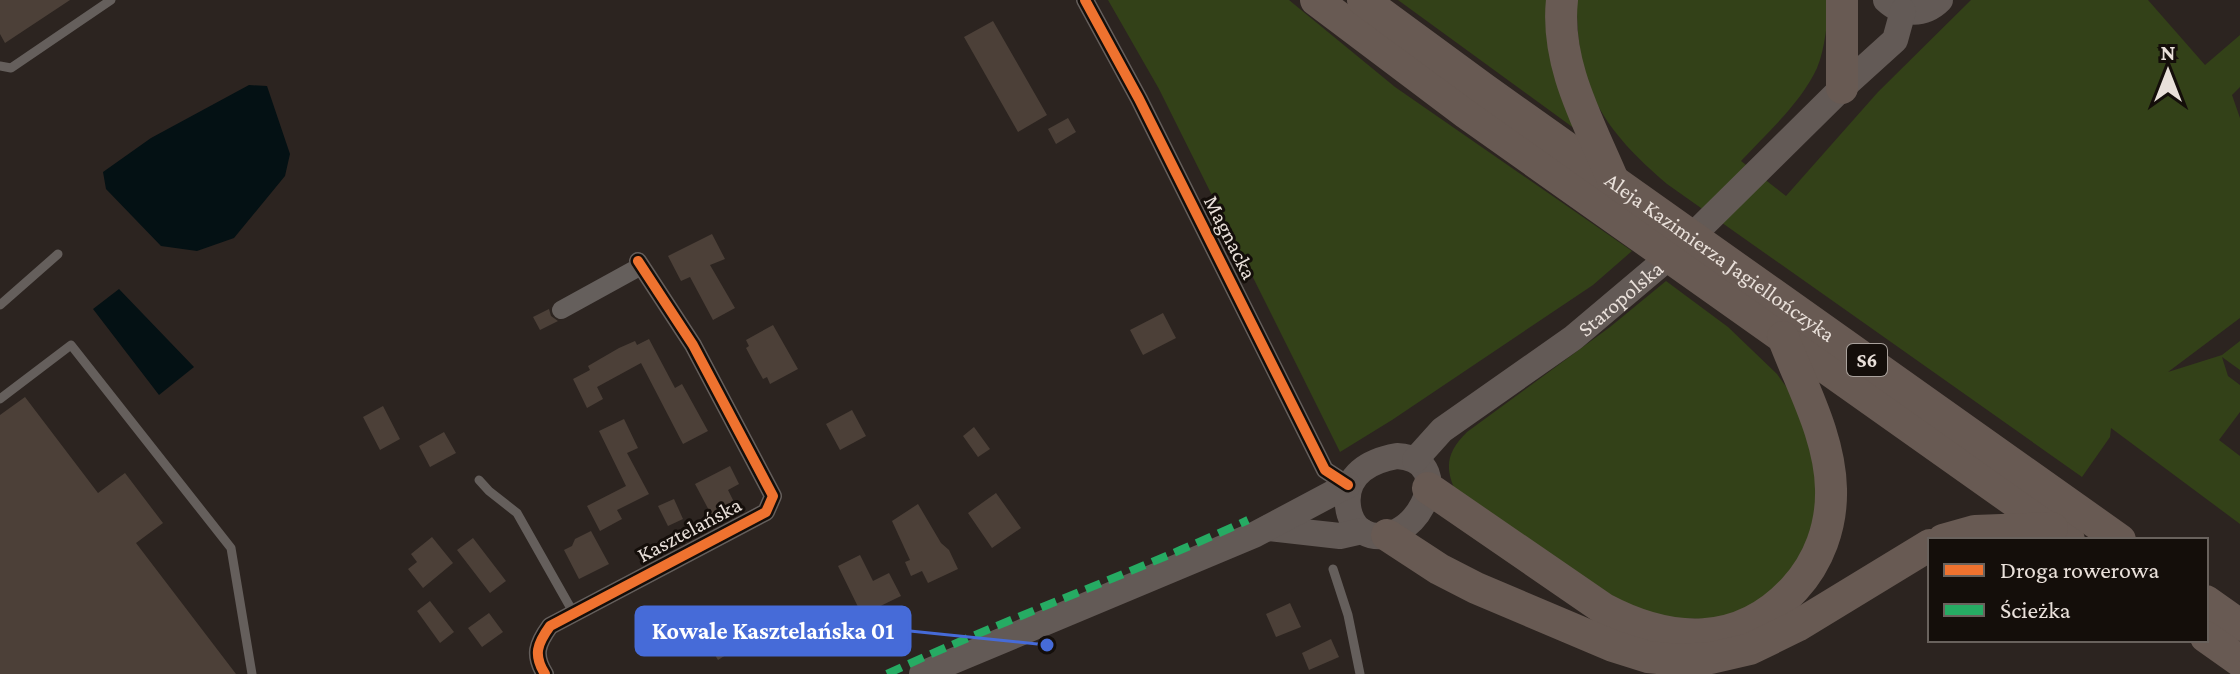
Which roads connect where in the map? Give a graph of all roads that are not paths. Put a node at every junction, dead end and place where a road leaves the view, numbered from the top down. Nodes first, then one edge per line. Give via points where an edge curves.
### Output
1 (111, 0) edge
2 (1085, 0) edge
3 (1316, 0) edge
4 (1363, 0) edge
5 (1562, 0) edge
6 (1842, 0) edge
7 (1940, 0) edge
8 (1895, 6) edge
9 (1381, 32) junction
10 (1416, 51) dead end
11 (1419, 63) dead end
12 (0, 66) edge
13 (1435, 74) dead end
14 (1447, 74) dead end
15 (1842, 88) junction
16 (1475, 101) junction
17 (1613, 180) junction
18 (58, 254) dead end
19 (0, 305) edge
20 (561, 310) dead end
21 (1783, 337) junction
22 (0, 399) edge
23 (1422, 474) junction
24 (479, 480) dead end
25 (1348, 485) junction
26 (1268, 528) junction
27 (1375, 533) junction
28 (2060, 534) edge
29 (1950, 538) edge
30 (2117, 538) edge
31 (1928, 546) edge
32 (1333, 569) dead end
33 (2208, 602) edge
34 (573, 612) junction
35 (2240, 625) edge
36 (2208, 638) edge
37 (2240, 661) edge
38 (252, 674) edge
39 (545, 674) edge
40 (922, 674) edge
41 (1360, 674) edge

1 - 12 lane via 11,68
2 - 25 street, Magnacka via 1325,470
3 - 9 highway, Aleja Kazimierza Jagiellończyka / S6
4 - 9 highway, Aleja Kazimierza Jagiellończyka / S6
5 - 17 highway via 1563,47 1575,91
6 - 15 highway
7 - 8 main road, Staropolska via 1915,12
8 - 15 main road, Staropolska via 1895,40
9 - 10 lane
9 - 11 lane
9 - 16 highway, Aleja Kazimierza Jagiellończyka / S6
13 - 16 lane
14 - 16 lane
15 - 23 main road, Staropolska via 1612,308 1442,430
16 - 17 highway, Aleja Kazimierza Jagiellończyka / S6
16 - 21 highway, Aleja Kazimierza Jagiellończyka / S6
17 - 30 highway, Aleja Kazimierza Jagiellończyka / S6
18 - 19 lane
20 - 34 street, Kasztelańska via 640,264 693,345 773,496 766,512
21 - 23 highway via 1825,449 1830,513 1812,567 1784,600 1740,628 1690,635 1623,619
21 - 28 highway, Aleja Kazimierza Jagiellończyka / S6
22 - 38 lane via 71,345 231,548
23 - 25 main road via 1406,456 1388,458 1356,473
23 - 27 main road via 1426,500 1420,511 1409,523
24 - 34 lane via 517,513
25 - 26 main road
25 - 27 main road via 1353,522
26 - 27 main road via 1340,536
26 - 40 main road
27 - 31 highway via 1476,588 1613,646 1677,660 1750,649
28 - 29 highway via 1975,531
32 - 41 lane
33 - 35 highway
34 - 39 street, Kasztelańska via 545,632 537,662
36 - 37 highway

